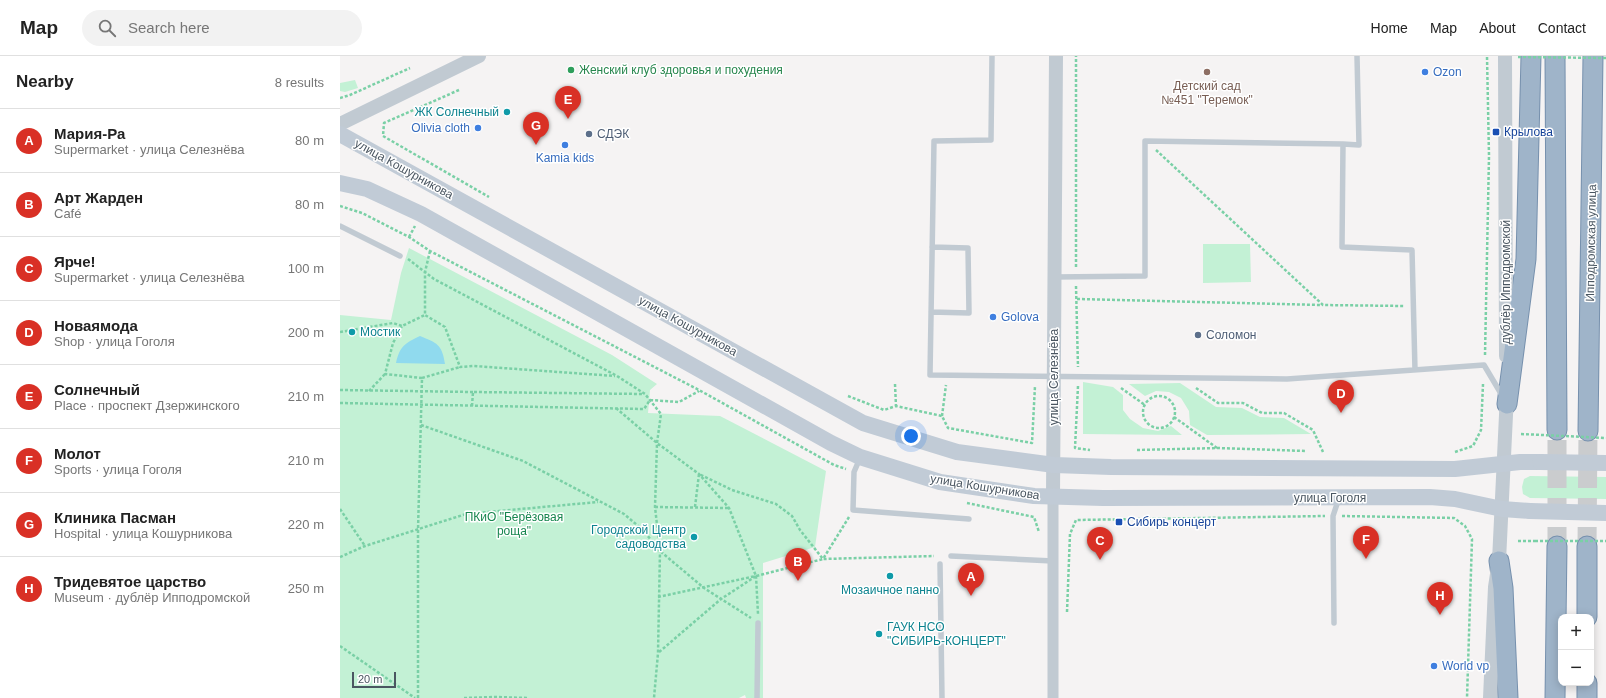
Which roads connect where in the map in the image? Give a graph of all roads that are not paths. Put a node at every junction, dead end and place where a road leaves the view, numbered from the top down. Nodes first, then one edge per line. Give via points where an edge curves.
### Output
1 (479, 56) edge
2 (992, 56) edge
3 (1056, 56) edge
4 (1357, 56) edge
5 (1518, 56) edge
6 (1555, 56) edge
7 (1593, 56) edge
8 (340, 124) edge
9 (340, 134) edge
10 (1343, 144) junction
11 (340, 184) edge
12 (340, 226) edge
13 (932, 247) junction
14 (400, 256) road end
15 (1055, 277) junction
16 (931, 312) junction
17 (1415, 370) junction
18 (1054, 376) junction
19 (1507, 404) junction
20 (1557, 430) tunnel mouth
21 (1588, 431) tunnel mouth
22 (860, 457) junction
23 (1606, 463) edge
24 (1504, 464) junction
25 (1054, 465) junction
26 (1054, 496) junction
27 (1339, 498) junction
28 (1502, 509) junction
29 (1606, 513) edge
30 (969, 519) dead end
31 (1557, 546) tunnel mouth
32 (1587, 546) tunnel mouth
33 (951, 556) road end
34 (1053, 561) junction
35 (1499, 561) junction
36 (940, 564) dead end
37 (1587, 614) edge
38 (758, 623) road end
39 (1334, 623) dead end
40 (1587, 686) edge
41 (757, 698) edge
42 (942, 698) edge
43 (1053, 698) edge
44 (1490, 698) edge
45 (1508, 698) edge
46 (1555, 698) edge
47 (1587, 698) edge

1 - 8 street
2 - 13 lane via 991,140 934,141
3 - 15 street, улица Селезнёва
4 - 10 lane via 1359,145
5 - 19 street, дублёр Ипподромской
5 - 19 highway via 1526,259
6 - 20 highway
7 - 21 highway, Ипподромская улица
9 - 25 main road, улица Кошурникова via 863,423 957,452
10 - 15 lane via 1145,141 1145,276
10 - 17 lane via 1342,247 1412,250
11 - 22 main road, улица Кошурникова via 367,189 421,214
12 - 14 lane
13 - 16 lane
13 - 16 lane via 968,248 969,313
15 - 18 street, улица Селезнёва
16 - 18 lane via 930,374
17 - 18 lane via 1287,379
17 - 19 lane via 1484,365
18 - 25 street, улица Селезнёва
19 - 24 street, дублёр Ипподромской
22 - 26 main road, улица Кошурникова via 940,482 1025,495
22 - 30 lane via 854,472 853,510
23 - 24 main road, bridge
24 - 25 main road via 1455,469 1122,468
24 - 28 street, дублёр Ипподромской
25 - 26 street, улица Селезнёва
26 - 27 main road, улица Гоголя
26 - 34 street, улица Селезнёва
27 - 28 main road, улица Гоголя via 1455,499
27 - 39 lane via 1333,516
28 - 29 main road, улица Гоголя, bridge
28 - 35 street
31 - 46 highway
32 - 37 highway
33 - 34 lane
34 - 43 street, улица Селезнёва
35 - 44 street via 1495,587
35 - 45 highway via 1503,588
36 - 42 lane
38 - 41 lane
40 - 47 highway

